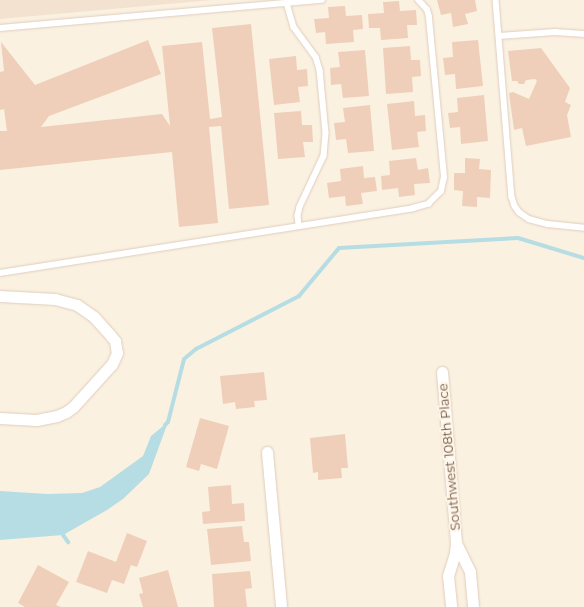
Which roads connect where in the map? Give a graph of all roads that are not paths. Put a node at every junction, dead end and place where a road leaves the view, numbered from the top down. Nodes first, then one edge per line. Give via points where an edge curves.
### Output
1 (322, 0) edge
2 (418, 0) edge
3 (496, 0) edge
4 (287, 3) junction
5 (0, 28) edge
6 (584, 34) edge
7 (499, 36) junction
8 (299, 226) junction
9 (584, 228) edge
10 (0, 273) edge
11 (0, 296) edge
12 (442, 372) dead end
13 (0, 418) edge
14 (267, 452) dead end
15 (456, 542) junction
16 (280, 607) edge
17 (451, 607) edge
18 (473, 607) edge

1 - 4 lane
2 - 8 lane via 427,10 429,17 444,177 441,191 433,200 421,207
3 - 7 lane
4 - 5 lane
4 - 8 lane via 294,27 316,58 320,70 326,133 322,160 300,207
6 - 7 lane via 555,32
7 - 9 lane via 512,197 515,206 524,216 536,221
8 - 10 lane
11 - 13 street via 55,299 77,305 94,317 115,341 116,347 112,364 66,412 36,420
12 - 15 street, Southwest 108th Place
14 - 16 street
15 - 17 street, Southwest 108th Place via 456,553 448,576
15 - 18 street, Southwest 108th Place via 470,572

